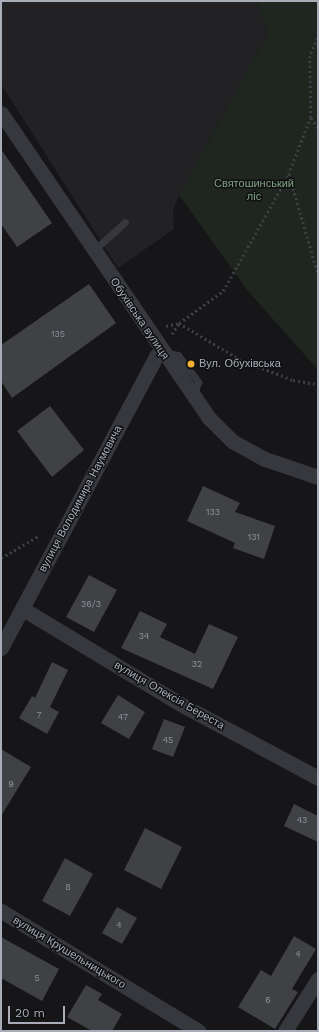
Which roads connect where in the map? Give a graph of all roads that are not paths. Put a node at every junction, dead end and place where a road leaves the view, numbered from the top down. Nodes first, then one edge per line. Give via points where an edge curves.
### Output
1 (1, 113) edge
2 (125, 222) dead end
3 (93, 251) junction
4 (162, 352) junction
5 (318, 477) edge
6 (23, 609) junction
7 (1, 648) edge
8 (318, 778) edge
9 (1, 912) edge
10 (318, 979) edge
11 (198, 1031) edge
12 (285, 1031) edge

1 - 3 street, Обухівська вулиця
2 - 3 lane
3 - 4 street, Обухівська вулиця
4 - 5 street, Обухівська вулиця via 194,397 232,441 265,459
4 - 6 street, вулиця Володимира Наумовича via 156,356
6 - 7 street, вулиця Володимира Наумовича
6 - 8 street, вулиця Олексія Береста via 184,706
9 - 11 street, вулиця Крушельницького
10 - 12 street

